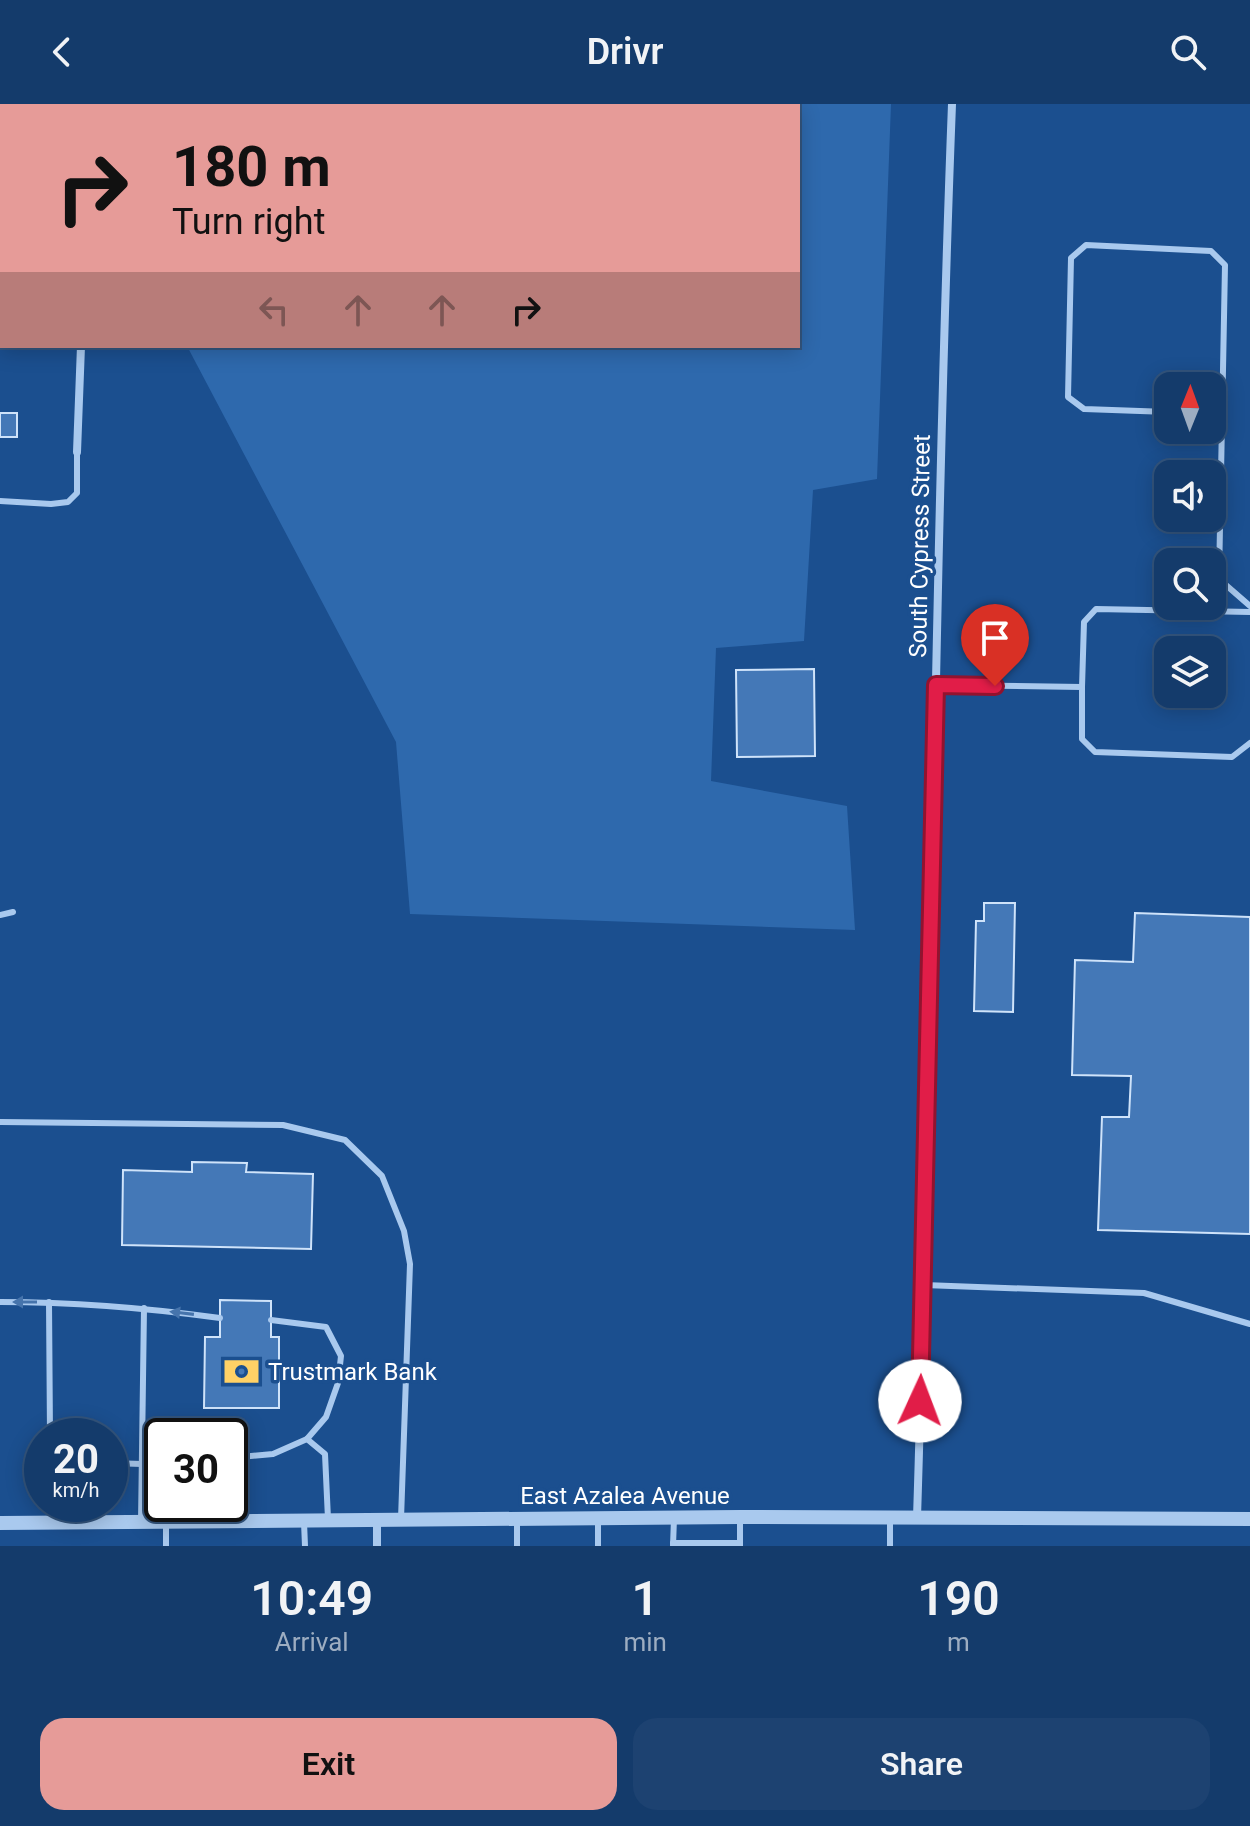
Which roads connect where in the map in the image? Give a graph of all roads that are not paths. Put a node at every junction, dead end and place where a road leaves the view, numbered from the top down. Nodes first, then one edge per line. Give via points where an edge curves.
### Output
1 (952, 104) edge
2 (81, 348) edge
3 (1223, 372) edge
4 (1154, 412) edge
5 (1221, 444) edge
6 (77, 452) joint
7 (0, 501) edge
8 (1220, 548) edge
9 (1226, 586) edge
10 (1250, 609) edge
11 (1154, 610) edge
12 (1226, 611) edge
13 (936, 685) junction
14 (1082, 687) junction
15 (1250, 743) edge
16 (13, 912) dead end
17 (0, 915) edge
18 (0, 1122) edge
19 (924, 1285) junction
20 (0, 1302) edge
21 (49, 1302) junction
22 (144, 1308) junction
23 (220, 1318) dead end
24 (271, 1320) dead end
25 (1250, 1324) edge
26 (50, 1418) edge
27 (307, 1439) junction
28 (248, 1456) edge
29 (128, 1464) edge
30 (142, 1464) junction
31 (740, 1517) junction
32 (890, 1517) junction
33 (517, 1518) junction
34 (598, 1518) junction
35 (674, 1518) junction
36 (917, 1518) junction
37 (328, 1519) junction
38 (377, 1519) junction
39 (401, 1519) junction
40 (1250, 1519) edge
41 (248, 1520) edge
42 (304, 1520) junction
43 (141, 1522) junction
44 (144, 1522) edge
45 (166, 1522) edge
46 (0, 1523) edge
47 (673, 1545) edge
48 (740, 1545) edge
49 (166, 1546) edge
50 (305, 1546) edge
51 (377, 1546) edge
52 (517, 1546) edge
53 (598, 1546) edge
54 (890, 1546) edge

1 - 13 street, South Cypress Street
2 - 6 street
3 - 4 lane via 1225,265 1211,251 1086,245 1071,258 1068,397 1084,409
5 - 8 lane
6 - 7 lane via 77,493 68,502
9 - 10 lane
10 - 12 lane
11 - 14 lane via 1096,609 1084,622
13 - 14 lane
13 - 19 street, South Cypress Street
14 - 15 lane via 1082,739 1095,752 1232,757
16 - 17 lane
18 - 39 lane via 283,1125 345,1140 382,1176 404,1231 410,1264
19 - 25 lane via 1144,1293
19 - 36 street, South Cypress Street
21 -> 20 lane
21 - 22 lane
21 - 26 lane
23 -> 22 lane
22 - 30 lane
24 - 27 lane via 326,1327 341,1356 326,1417
27 - 28 lane via 273,1454
27 - 37 lane via 325,1454
29 - 30 lane
30 - 43 lane
31 - 32 street, East Azalea Avenue
31 - 35 street, East Azalea Avenue
31 - 48 lane
32 - 36 street, East Azalea Avenue
32 - 54 lane
33 - 34 street, East Azalea Avenue
33 - 39 street, East Azalea Avenue
33 - 52 lane
34 - 35 street, East Azalea Avenue
34 - 53 lane
35 - 47 lane
36 - 40 street, East Azalea Avenue
37 - 38 street, East Azalea Avenue
37 - 42 street, East Azalea Avenue
38 - 39 street, East Azalea Avenue
38 - 51 street
41 - 42 street, East Azalea Avenue
42 - 50 lane
43 - 44 street, East Azalea Avenue
43 - 46 street, East Azalea Avenue
45 - 49 lane
47 - 48 lane

